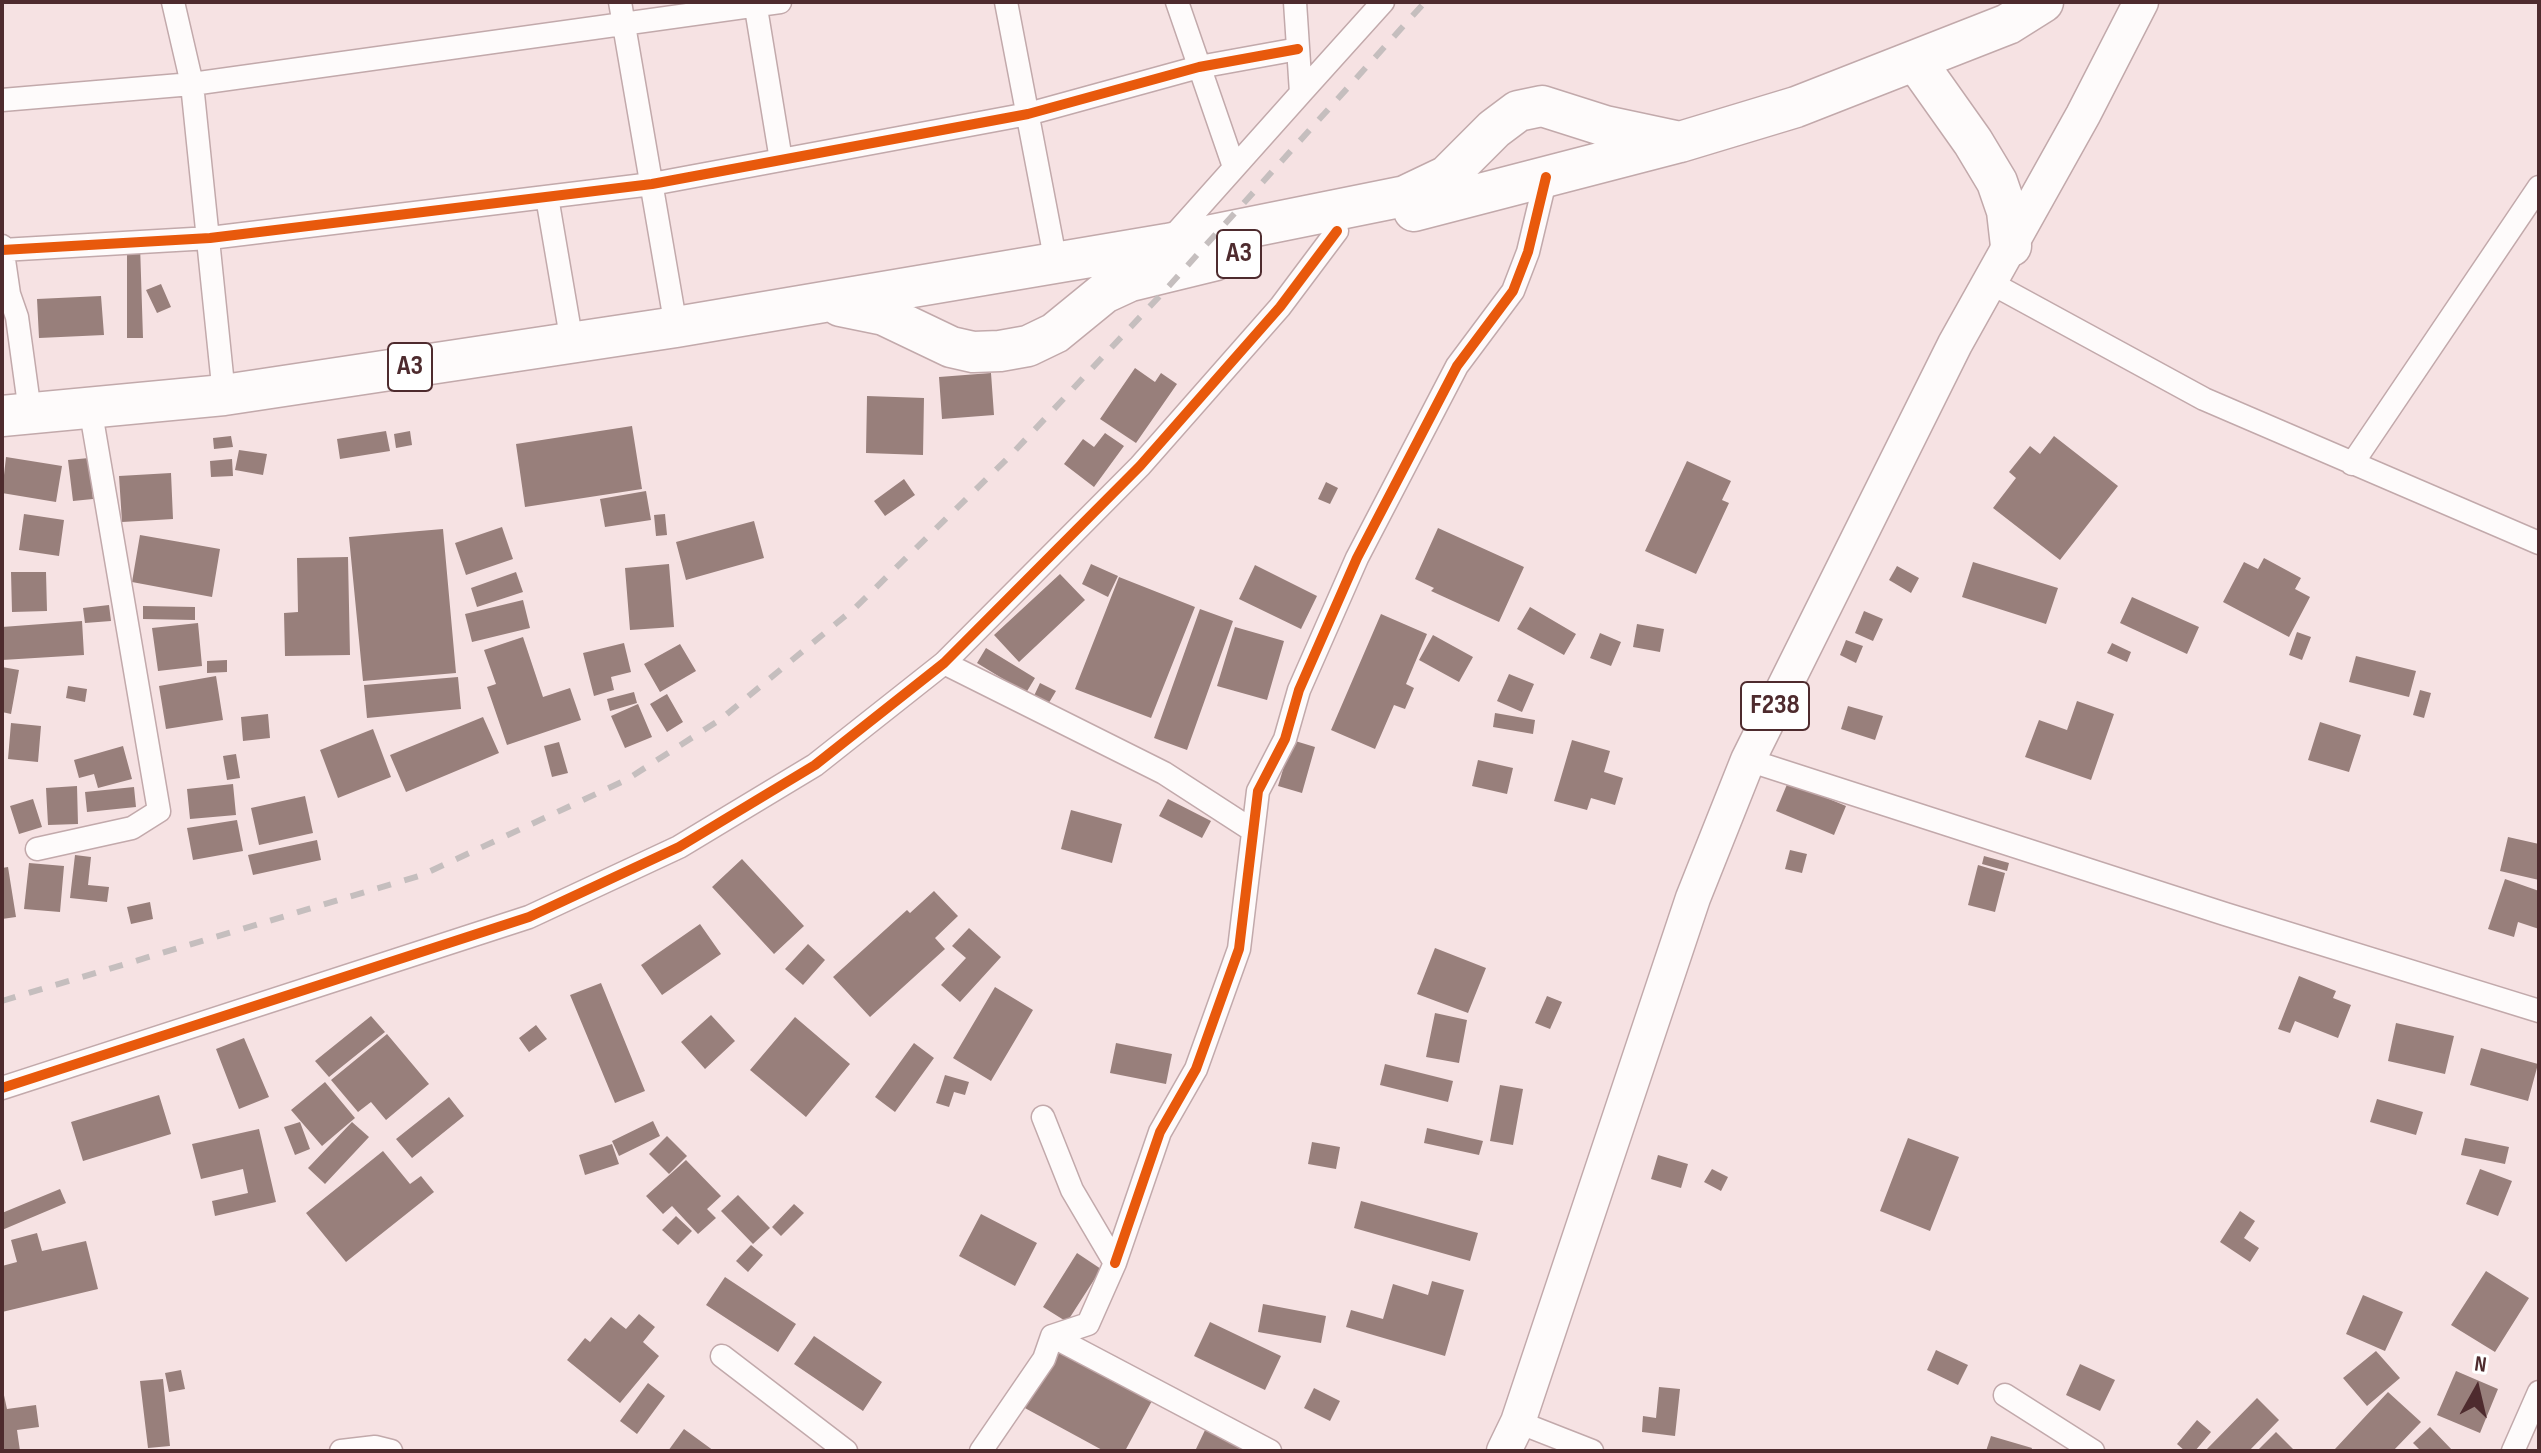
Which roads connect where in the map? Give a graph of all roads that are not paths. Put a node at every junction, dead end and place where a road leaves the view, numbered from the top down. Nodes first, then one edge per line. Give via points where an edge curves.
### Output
1 (173, 2) edge
2 (780, 2) edge
3 (1006, 2) edge
4 (1177, 2) edge
5 (1295, 2) edge
6 (1383, 2) edge
7 (2043, 2) edge
8 (2141, 2) edge
9 (756, 4) edge
10 (622, 12) edge
11 (1298, 49) junction
12 (1917, 63) junction
13 (1199, 67) junction
14 (192, 84) junction
15 (1301, 93) junction
16 (2, 100) edge
17 (1028, 114) junction
18 (1680, 142) junction
19 (781, 160) junction
20 (1234, 167) junction
21 (1546, 177) junction
22 (652, 184) junction
23 (2539, 187) edge
24 (547, 197) junction
25 (1337, 231) junction
26 (210, 238) junction
27 (1167, 244) junction
28 (2011, 246) junction
29 (2, 249) edge
30 (1056, 263) junction
31 (1991, 283) junction
32 (816, 303) junction
33 (676, 327) junction
34 (572, 343) junction
35 (224, 395) junction
36 (90, 407) junction
37 (16, 414) edge
38 (2352, 464) junction
39 (2539, 543) edge
40 (944, 663) junction
41 (1748, 760) junction
42 (1252, 830) junction
43 (37, 849) dead end
44 (2539, 1011) edge
45 (2, 1088) edge
46 (1043, 1117) dead end
47 (1115, 1263) junction
48 (1052, 1336) junction
49 (722, 1356) dead end
50 (2539, 1394) edge
51 (2005, 1395) dead end
52 (1511, 1436) edge
53 (341, 1451) edge
54 (391, 1451) edge
55 (846, 1451) edge
56 (981, 1451) edge
57 (1270, 1451) edge
58 (1592, 1451) edge
59 (2093, 1451) edge
60 (2513, 1451) edge

1 - 14 street
2 - 9 street
3 - 17 street
4 - 13 street
5 - 11 street
6 - 15 street
7 - 12 highway, A3 via 2008,24
8 - 28 main road, F238
9 - 10 street
9 - 19 street
10 - 14 street
10 - 22 street
11 - 13 street
11 - 15 street
12 - 18 highway, A3
12 - 28 highway via 1997,182
13 - 17 street
13 - 20 street
14 - 16 street
14 - 26 street
15 - 20 street
17 - 19 street
17 - 30 street
18 - 21 highway, A3
18 - 27 highway, A3 via 1542,106 1518,111 1447,176 1405,196
19 - 22 street
20 - 27 street
21 - 25 highway, A3
21 - 42 street via 1513,291 1457,366 1357,558 1299,690 1285,739 1258,791
22 - 24 street
22 - 33 street
23 - 38 street
24 - 26 street
24 - 34 street
25 - 32 highway, A3 via 1130,281 1104,293 1055,333 1000,351 951,347 884,315
25 - 40 street via 1280,307 1140,466
26 - 29 street
26 - 35 street
27 - 30 highway, A3
28 - 31 main road, F238
29 - 37 street via 17,317
30 - 32 highway, A3
31 - 38 street via 2204,399
31 - 41 main road, F238 via 1955,344
32 - 33 highway, A3
33 - 34 highway, A3
34 - 35 highway, A3
35 - 36 highway, A3
36 - 37 highway, A3
36 - 43 street via 159,811 132,828
38 - 39 street
40 - 42 street via 1164,773
40 - 45 street via 802,773 679,847 529,917
41 - 44 street
41 - 52 main road, F238 via 1693,898
42 - 47 street via 1239,949 1196,1069 1160,1132
46 - 47 street via 1072,1190
47 - 48 street via 1088,1324
48 - 56 street via 1044,1359
48 - 57 street
49 - 55 street
50 - 60 street
51 - 59 street
52 - 58 street
53 - 54 street

